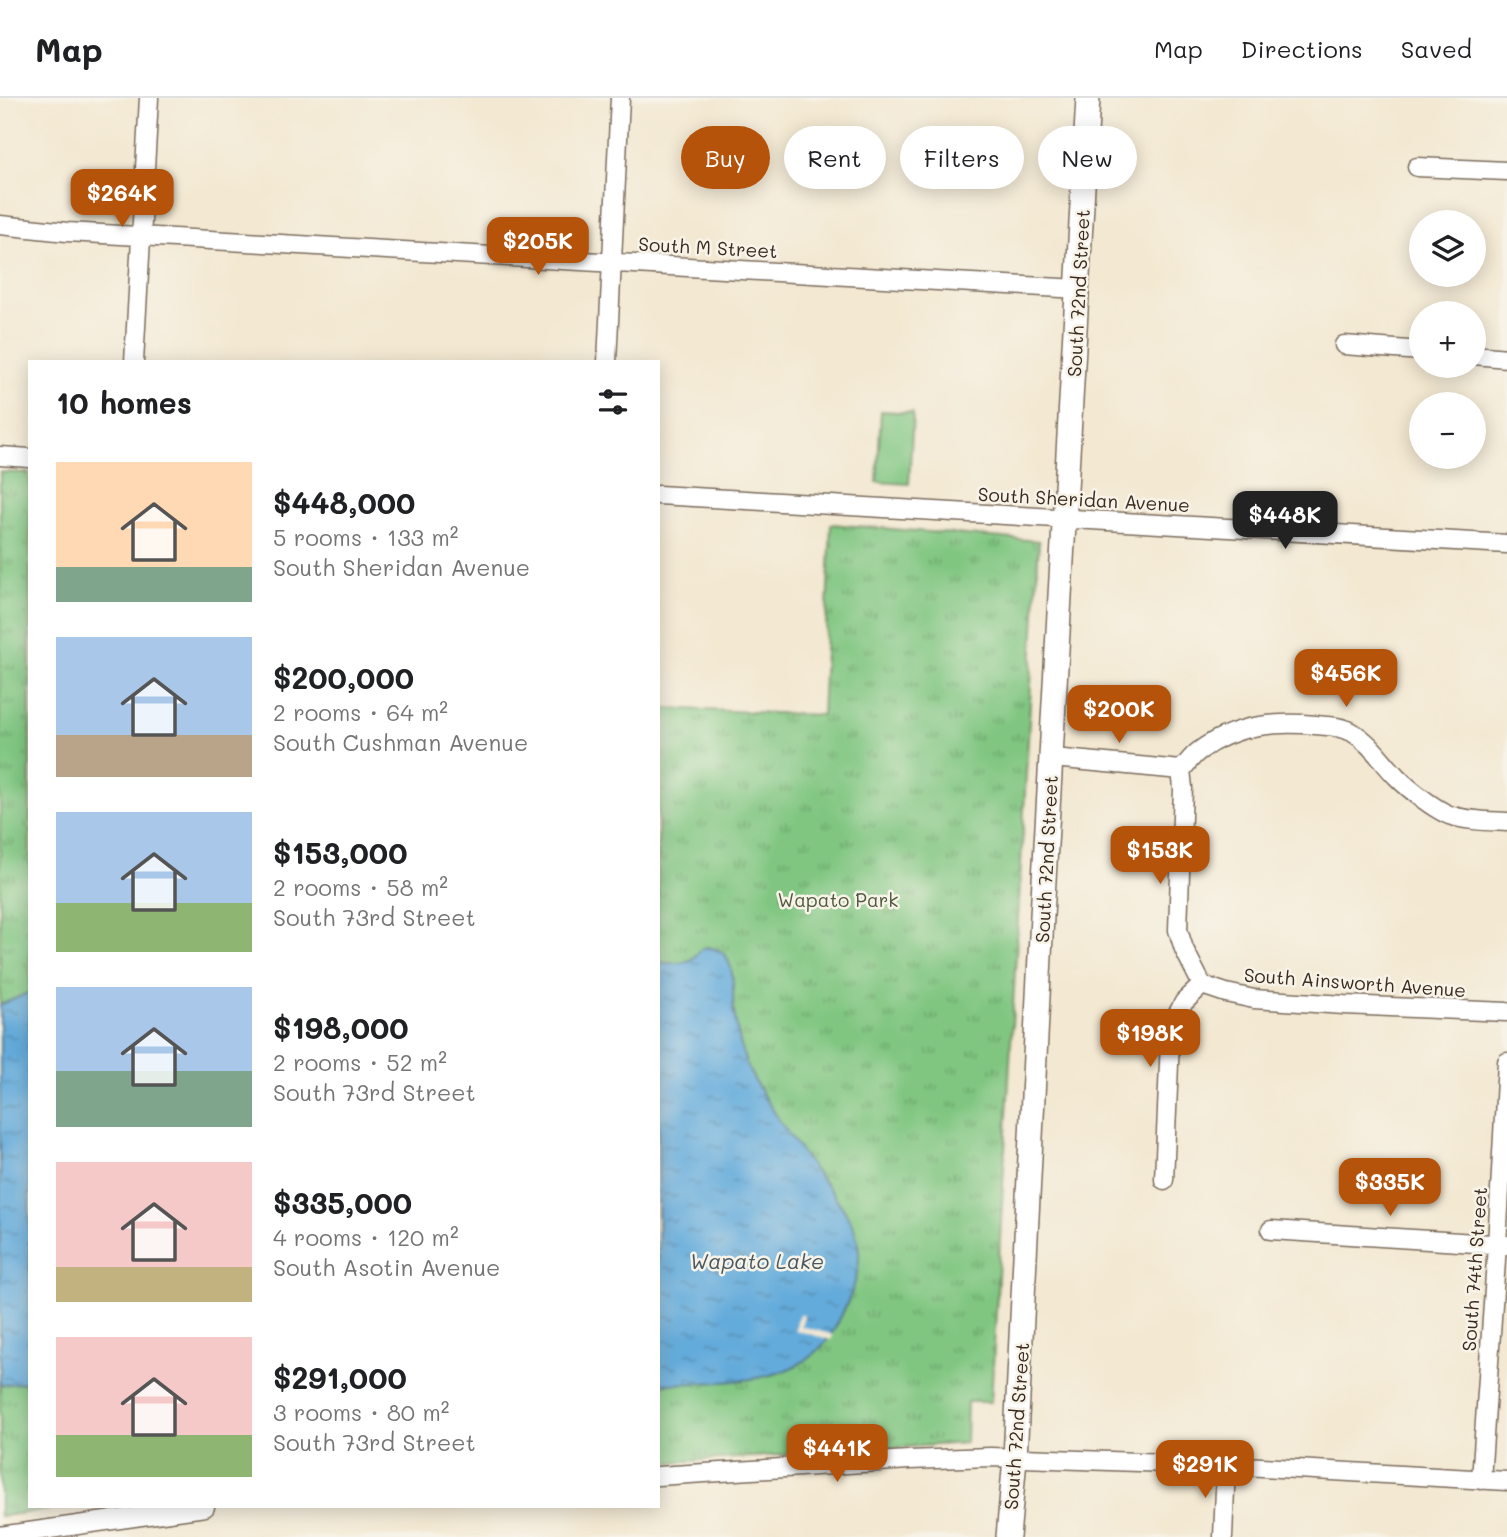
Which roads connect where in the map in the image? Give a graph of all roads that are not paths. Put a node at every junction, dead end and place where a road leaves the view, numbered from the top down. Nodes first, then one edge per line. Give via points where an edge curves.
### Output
1 (149, 98) edge
2 (620, 98) edge
3 (1088, 98) edge
4 (1417, 167) dead end
5 (1507, 171) edge
6 (0, 225) edge
7 (141, 236) junction
8 (611, 262) junction
9 (1079, 289) junction
10 (1344, 345) dead end
11 (1409, 350) edge
12 (1486, 356) edge
13 (1507, 358) edge
14 (134, 360) edge
15 (607, 360) edge
16 (0, 456) edge
17 (28, 458) edge
18 (660, 495) edge
19 (1066, 519) junction
20 (1507, 544) edge
21 (1052, 758) junction
22 (1181, 770) junction
23 (1507, 822) edge
24 (1202, 985) junction
25 (1507, 1012) edge
26 (1507, 1062) edge
27 (1164, 1180) dead end
28 (1271, 1230) dead end
29 (1502, 1245) edge
30 (1015, 1458) junction
31 (1226, 1465) junction
32 (660, 1476) edge
33 (1481, 1480) junction
34 (1507, 1481) edge
35 (198, 1508) edge
36 (0, 1536) edge
37 (1009, 1537) edge
38 (1223, 1537) edge

1 - 7 street
2 - 8 street
3 - 9 main road, South 72nd Street
4 - 5 street
6 - 7 street, South M Street
7 - 8 street, South M Street
7 - 14 street
8 - 9 street, South M Street
8 - 15 street
9 - 19 main road, South 72nd Street
10 - 11 street
12 - 13 street
16 - 17 street
18 - 19 street, South Sheridan Avenue
19 - 20 street, South Sheridan Avenue
19 - 21 main road, South 72nd Street
21 - 22 street
21 - 30 main road, South 72nd Street
22 - 23 street via 1197,752 1251,726 1335,727 1366,742 1398,778 1449,815
22 - 24 street via 1178,930
24 - 25 street, South Ainsworth Avenue via 1254,999
24 - 27 street via 1184,1002 1170,1040
26 - 29 street, South 74th Street
28 - 29 street
29 - 33 street, South 74th Street
30 - 31 street
30 - 32 street via 962,1457
30 - 37 main road, South 72nd Street
31 - 33 street
31 - 38 street
33 - 34 street
35 - 36 street

